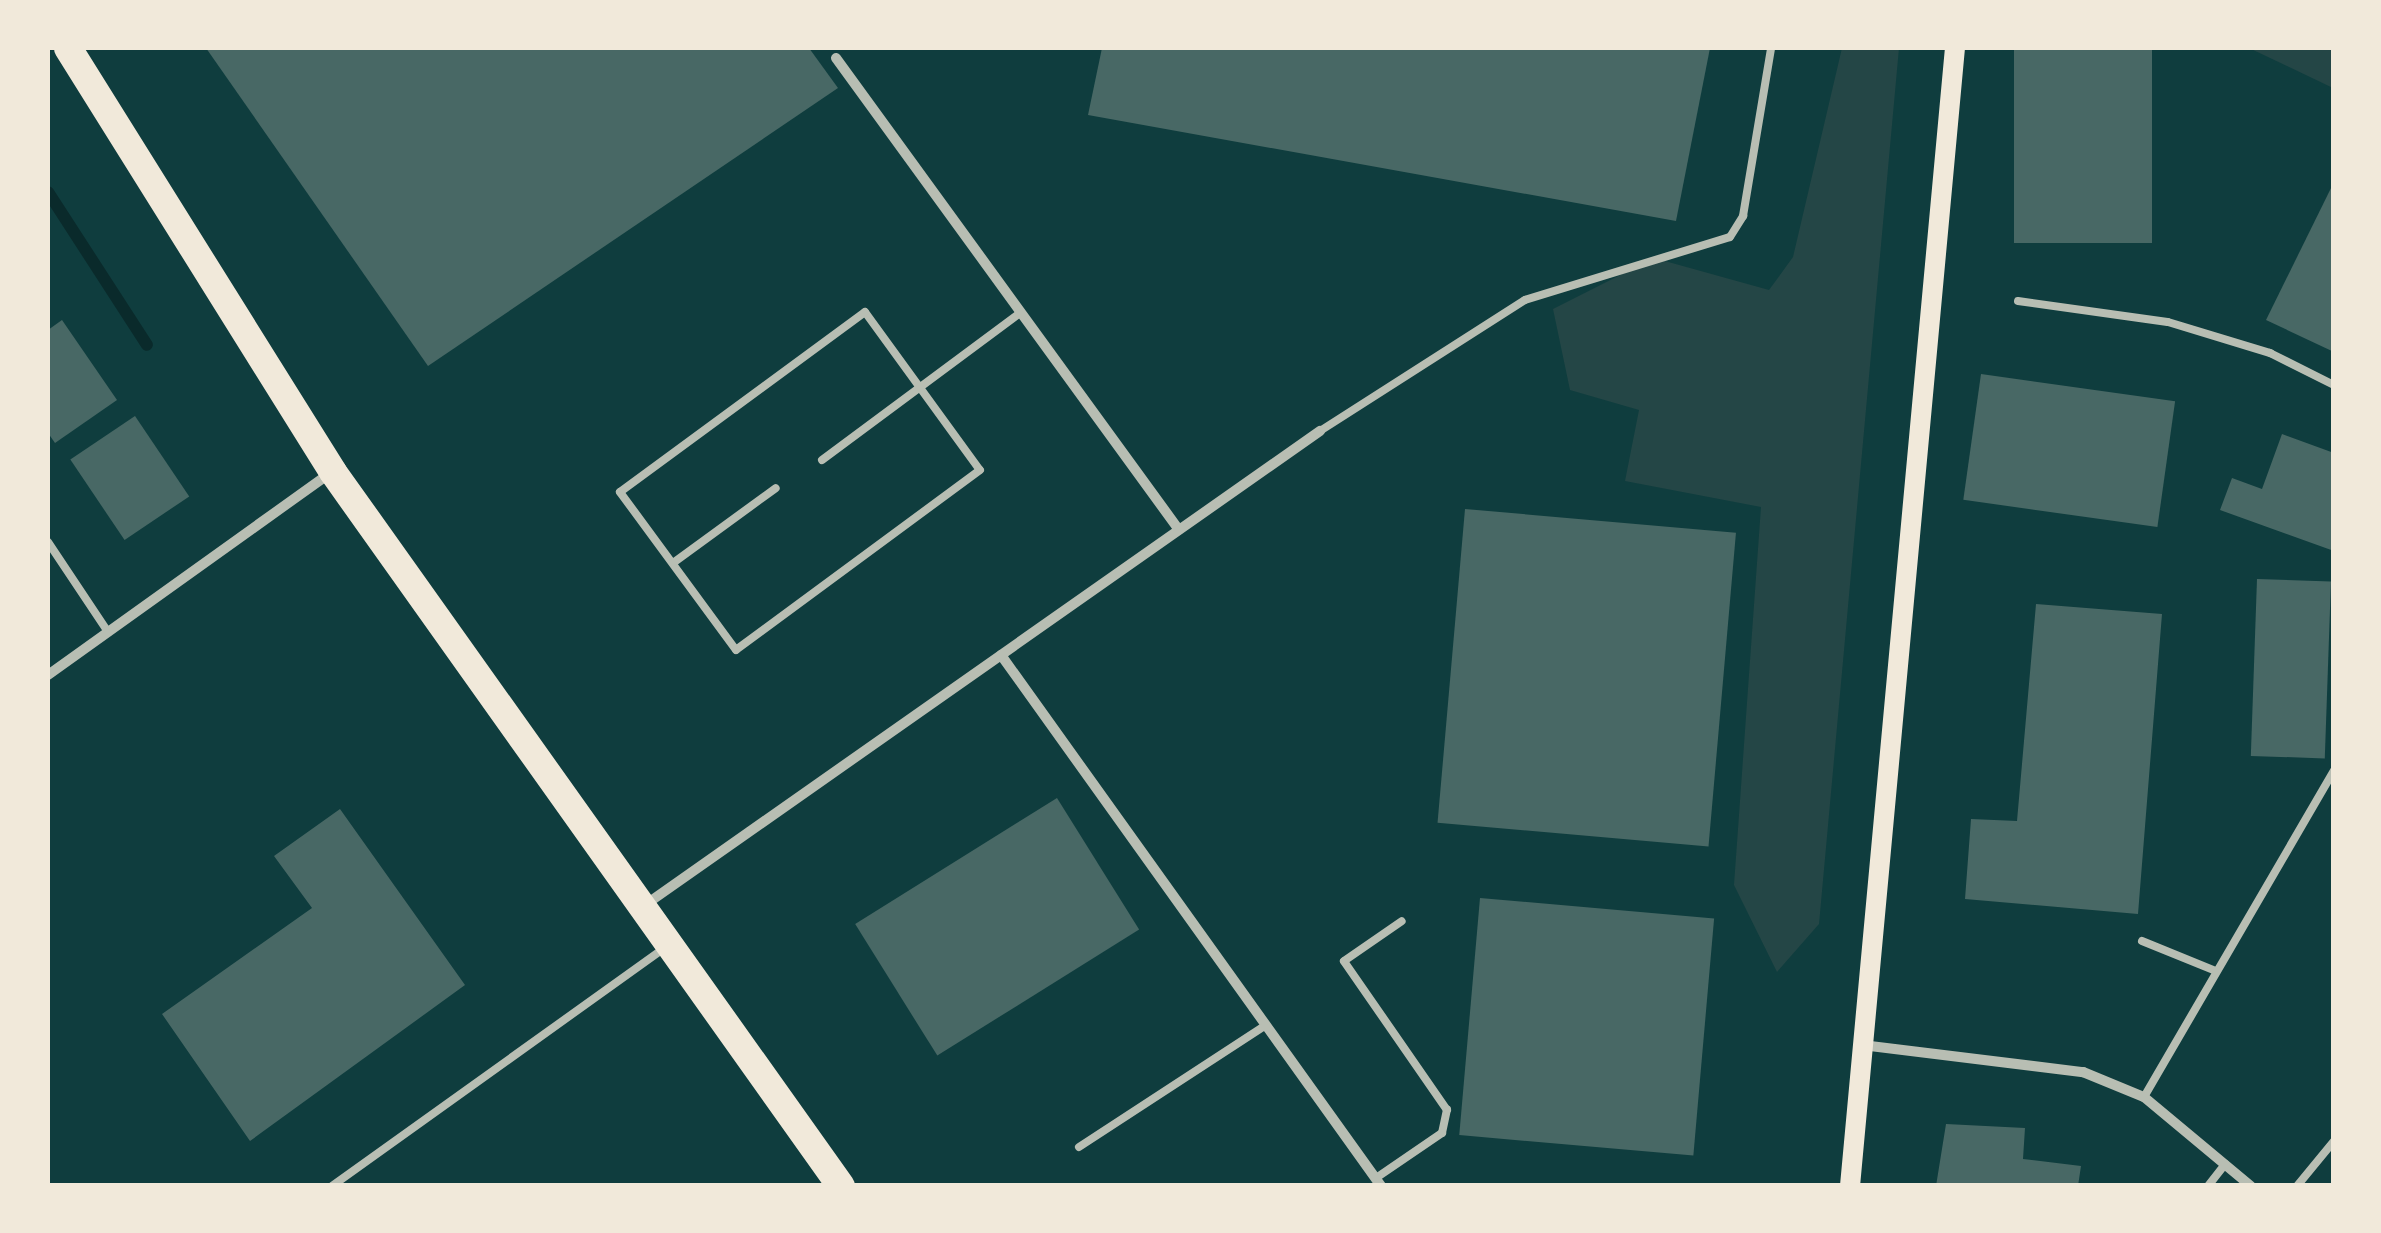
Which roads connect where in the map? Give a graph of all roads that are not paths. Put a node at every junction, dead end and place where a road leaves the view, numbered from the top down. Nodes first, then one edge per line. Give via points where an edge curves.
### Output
1 (68, 48) edge
2 (1770, 48) edge
3 (1955, 48) edge
4 (836, 58) dead end
5 (2018, 301) dead end
6 (1022, 312) junction
7 (2334, 385) edge
8 (920, 387) junction
9 (1320, 431) joint
10 (822, 460) dead end
11 (333, 472) junction
12 (776, 488) dead end
13 (1179, 530) junction
14 (48, 542) edge
15 (673, 563) junction
16 (106, 629) junction
17 (1002, 655) junction
18 (48, 675) edge
19 (2334, 770) edge
20 (640, 909) junction
21 (1402, 921) dead end
22 (2142, 941) dead end
23 (667, 947) junction
24 (2216, 971) junction
25 (1266, 1026) junction
26 (1862, 1045) junction
27 (2144, 1097) junction
28 (2334, 1141) edge
29 (1079, 1147) dead end
30 (2225, 1164) junction
31 (1379, 1182) edge
32 (332, 1186) edge
33 (841, 1186) edge
34 (1850, 1186) edge
35 (2208, 1186) edge
36 (2251, 1186) edge
37 (2297, 1186) edge

1 - 11 highway
2 - 9 lane via 1743,216 1730,237 1525,300
3 - 26 main road
4 - 6 street
5 - 7 lane via 2168,322 2270,353
6 - 8 lane
6 - 13 street
8 - 10 lane
8 - 15 lane via 864,312 620,492
8 - 15 lane via 980,470 736,650
9 - 13 street
11 - 16 street
11 - 20 highway
12 - 15 lane
13 - 17 street
14 - 16 lane
16 - 18 street
17 - 20 street
17 - 25 street
19 - 24 lane
20 - 23 highway
21 - 31 lane via 1344,961 1447,1110 1442,1133
22 - 24 lane
23 - 32 lane
23 - 33 highway
24 - 27 lane
25 - 29 lane
25 - 31 street
26 - 27 street via 2082,1072
26 - 34 main road
27 - 30 street
28 - 37 lane
30 - 35 lane
30 - 36 street

